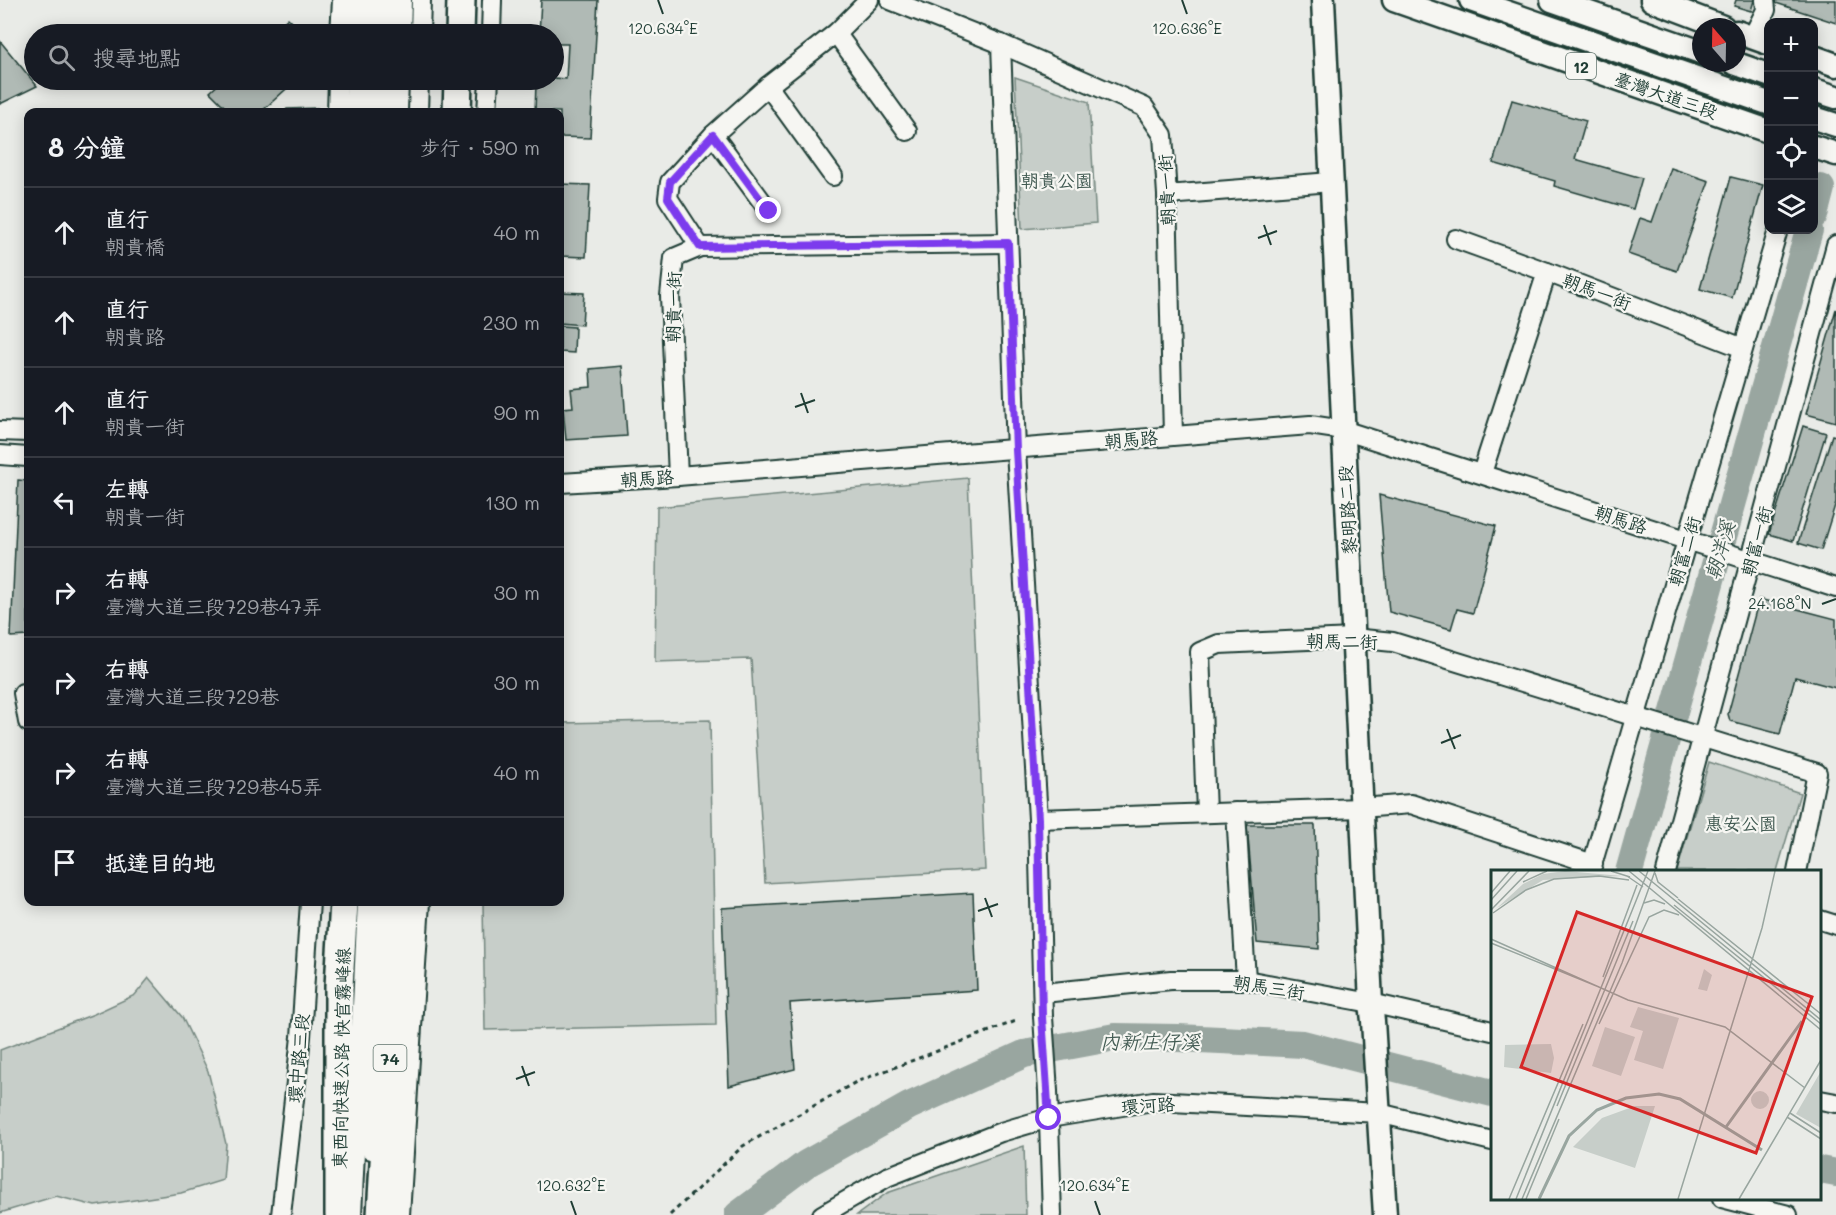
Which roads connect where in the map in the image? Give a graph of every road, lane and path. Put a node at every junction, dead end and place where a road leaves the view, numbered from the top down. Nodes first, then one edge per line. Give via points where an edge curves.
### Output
1 (342, 0) edge
2 (351, 0) edge
3 (362, 0) edge
4 (382, 0) edge
5 (402, 0) edge
6 (421, 0) edge
7 (442, 0) edge
8 (461, 0) edge
9 (468, 0) edge
10 (492, 0) edge
11 (869, 0) edge
12 (890, 0) edge
13 (1323, 0) edge
14 (1394, 0) edge
15 (1471, 0) edge
16 (1552, 0) edge
17 (1652, 0) edge
18 (1765, 0) edge
19 (1699, 18) edge
20 (341, 24) edge
21 (350, 24) edge
22 (362, 24) edge
23 (381, 24) edge
24 (401, 24) edge
25 (420, 24) edge
26 (441, 24) edge
27 (460, 24) edge
28 (468, 24) edge
29 (491, 24) edge
30 (836, 33) junction
31 (1756, 41) edge
32 (1001, 44) junction
33 (1692, 49) edge
34 (1818, 58) edge
35 (1836, 65) edge
36 (1746, 67) edge
37 (1764, 74) edge
38 (768, 86) junction
39 (338, 90) edge
40 (350, 90) edge
41 (360, 90) edge
42 (379, 90) edge
43 (399, 90) edge
44 (419, 90) edge
45 (441, 90) edge
46 (458, 90) edge
47 (467, 90) edge
48 (488, 90) edge
49 (1818, 91) edge
50 (1836, 97) edge
51 (1764, 102) edge
52 (337, 108) edge
53 (349, 108) edge
54 (359, 108) edge
55 (378, 108) edge
56 (398, 108) edge
57 (418, 108) edge
58 (440, 108) edge
59 (457, 108) edge
60 (467, 108) edge
61 (487, 108) edge
62 (1818, 119) edge
63 (1836, 125) edge
64 (1764, 130) edge
65 (907, 131) dead end
66 (713, 135) junction
67 (1818, 148) edge
68 (1836, 154) edge
69 (833, 176) dead end
70 (1331, 182) junction
71 (1167, 195) junction
72 (769, 211) dead end
73 (1777, 234) edge
74 (1456, 239) dead end
75 (1008, 243) junction
76 (1836, 244) edge
77 (700, 247) junction
78 (1547, 272) junction
79 (1743, 348) junction
80 (1343, 430) junction
81 (0, 431) edge
82 (24, 432) edge
83 (1173, 435) junction
84 (1016, 450) junction
85 (0, 455) edge
86 (24, 457) edge
87 (1482, 473) junction
88 (678, 476) junction
89 (564, 483) edge
90 (1687, 541) junction
91 (1750, 561) junction
92 (1836, 588) edge
93 (1353, 638) junction
94 (1635, 717) junction
95 (1703, 737) junction
96 (1361, 808) junction
97 (1236, 812) junction
98 (1206, 813) junction
99 (1038, 819) junction
100 (1591, 868) edge
101 (1667, 870) edge
102 (1797, 870) edge
103 (310, 906) edge
104 (344, 906) edge
105 (367, 906) edge
106 (384, 906) edge
107 (399, 906) edge
108 (420, 906) edge
109 (1821, 920) edge
110 (1836, 925) edge
111 (1246, 980) junction
112 (1043, 993) junction
113 (1372, 1012) junction
114 (1016, 1021) dead end
115 (1491, 1030) edge
116 (1821, 1100) edge
117 (1836, 1103) edge
118 (1378, 1107) junction
119 (1049, 1118) junction
120 (1491, 1141) edge
121 (1722, 1200) edge
122 (1726, 1200) edge
123 (281, 1215) edge
124 (339, 1215) edge
125 (352, 1215) edge
126 (368, 1215) edge
127 (381, 1215) edge
128 (400, 1215) edge
129 (670, 1215) edge
130 (822, 1215) edge
131 (1052, 1215) edge
132 (1385, 1215) edge
133 (1719, 1215) edge
134 (1788, 1215) edge

1 - 20 street
2 - 21 street
3 - 22 highway
4 - 23 highway
5 - 24 street
6 - 25 street
7 - 26 highway
8 - 27 highway
9 - 28 street
10 - 29 street
11 - 30 street
12 - 32 street, 朝貴一街
13 - 70 main road, 黎明路二段
14 - 64 main road, 臺灣大道三段 / 12
15 - 51 main road, 12
16 - 33 main road
17 - 19 main road
18 - 31 street via 1766,10
30 - 38 street
30 - 65 street
32 - 71 street, 朝貴一街 via 1144,107 1163,135
32 - 75 street
34 - 35 main road
36 - 37 main road
38 - 66 street
38 - 69 street
39 - 52 street
40 - 53 street
41 - 54 highway
42 - 55 highway
43 - 56 street
44 - 57 street
45 - 58 highway
46 - 59 highway
47 - 60 street
48 - 61 street
49 - 50 main road
62 - 63 main road
66 - 72 street
66 - 77 street via 670,182 668,198
67 - 68 main road
70 - 71 street
70 - 80 main road, 黎明路二段
71 - 83 street, 朝貴一街
73 - 79 street, 朝富二街
74 - 78 street
75 - 77 street, 朝貴一街
75 - 84 street
76 - 91 street, 朝富一街
77 - 88 street, 朝貴一街 via 674,258 671,286
78 - 79 street, 朝馬一街
78 - 87 street, 朝馬一街
79 - 90 street, 朝富二街
80 - 83 street, 朝馬路 via 1310,425
80 - 87 street, 朝馬路
80 - 93 main road, 黎明路二段
81 - 82 street
83 - 84 street, 朝馬路
84 - 88 street, 朝馬路
84 - 99 street
85 - 86 street
87 - 90 street, 朝馬路
88 - 89 street, 朝馬路
90 - 91 street, 朝馬路
90 - 94 street, 朝富二街
91 - 92 street
91 - 95 street, 朝富一街
93 - 94 street, 朝馬二街 via 1393,642
93 - 96 main road, 黎明路二段
93 - 98 street, 朝馬二街 via 1219,644 1200,652
94 - 95 street, 朝馬二街
94 - 100 street, 朝富二街
95 - 101 street, 朝富一街
95 - 102 street via 1817,773
96 - 97 street
96 - 100 street via 1411,804
96 - 113 main road, 黎明路二段
97 - 98 street
97 - 111 street
98 - 99 street
99 - 112 street
103 - 123 street, 環中路三段 via 301,1037
104 - 124 highway, 東西向快速公路 快官霧峰線 via 339,986
105 - 125 street
106 - 126 street
107 - 127 highway, 74
108 - 128 street
109 - 110 street
111 - 112 street, 朝馬三街 via 1171,980
111 - 113 street, 朝馬三街
112 - 119 street
113 - 115 street, 朝馬三街
113 - 118 main road, 黎明路二段
114 - 129 path via 856,1082 743,1146
116 - 117 street
118 - 119 street, 環河路 via 1153,1101
118 - 120 street, 環河路
118 - 132 main road
119 - 130 street, 環河路 via 1001,1132 887,1178
119 - 131 street
121 - 133 street
122 - 134 street

